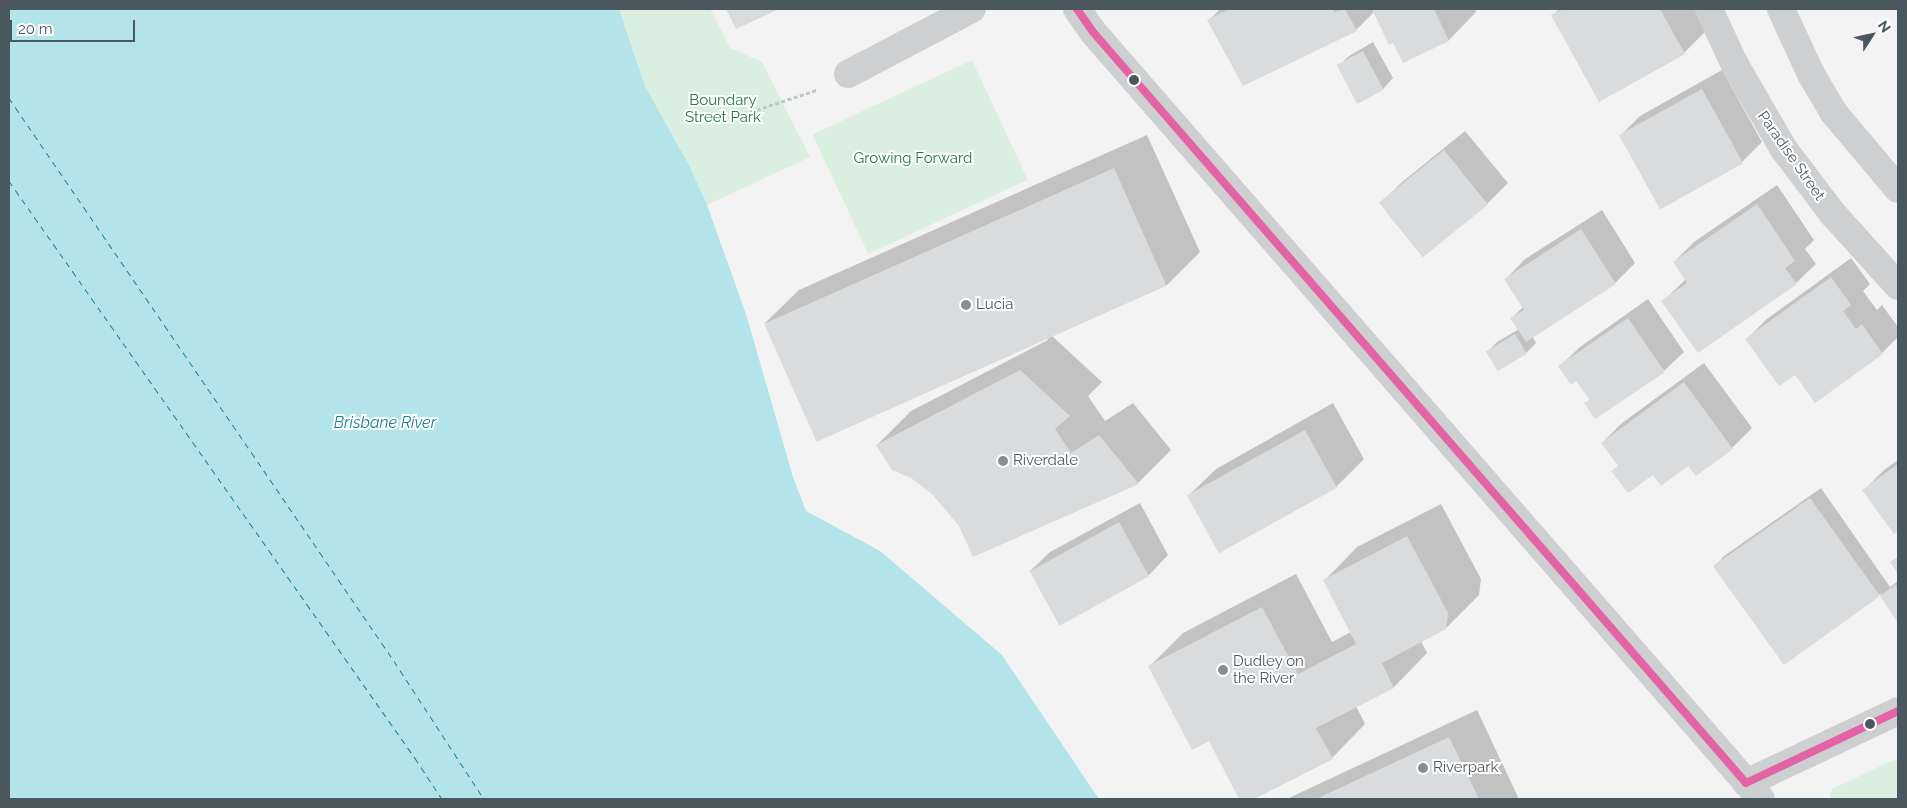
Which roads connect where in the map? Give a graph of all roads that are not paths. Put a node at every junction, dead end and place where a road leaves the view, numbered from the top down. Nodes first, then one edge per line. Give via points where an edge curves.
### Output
1 (972, 9) edge
2 (1078, 9) edge
3 (1709, 9) edge
4 (1781, 9) edge
5 (943, 15) edge
6 (848, 74) road end
7 (1898, 189) edge
8 (1898, 286) edge
9 (1898, 711) edge
10 (1753, 791) edge

1 - 5 street
2 - 10 street via 1100,40
3 - 8 street, Paradise Street via 1734,62 1782,148 1833,214
4 - 7 street via 1834,113
5 - 6 street
9 - 10 street

